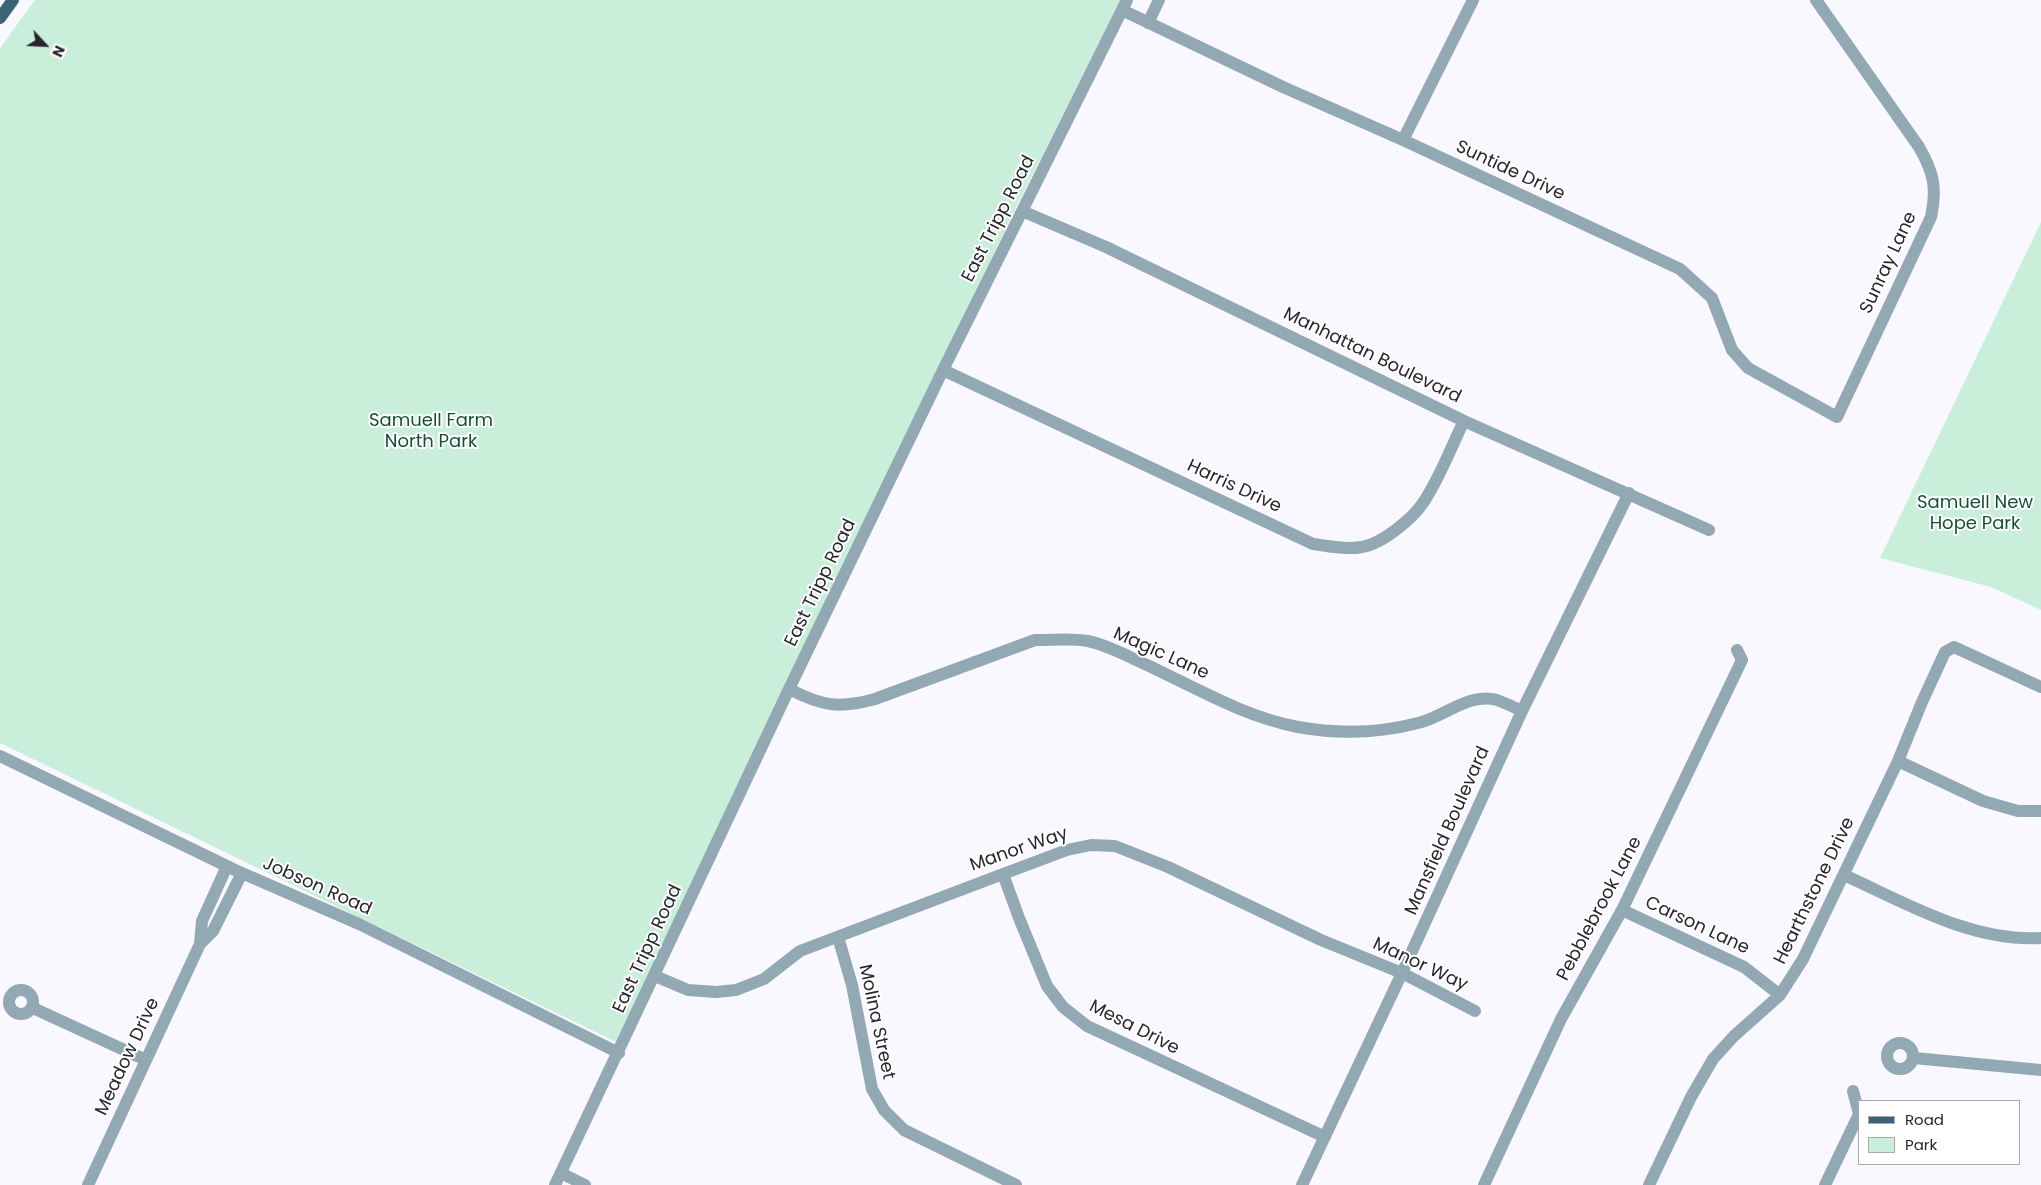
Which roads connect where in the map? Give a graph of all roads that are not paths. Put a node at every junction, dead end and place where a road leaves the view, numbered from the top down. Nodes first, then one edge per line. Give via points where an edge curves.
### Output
1 (13, 0) edge
2 (1159, 0) edge
3 (1473, 0) edge
4 (1816, 0) edge
5 (1125, 5) edge
6 (0, 18) edge
7 (1148, 23) junction
8 (1403, 140) junction
9 (1022, 211) junction
10 (942, 370) junction
11 (1837, 417) joint
12 (1464, 421) junction
13 (1629, 493) junction
14 (1709, 530) dead end
15 (1737, 650) dead end
16 (2041, 687) edge
17 (789, 689) junction
18 (1522, 710) junction
19 (0, 756) edge
20 (1898, 761) junction
21 (2041, 811) edge
22 (227, 866) junction
23 (242, 873) junction
24 (1003, 874) junction
25 (1844, 874) junction
26 (1622, 910) junction
27 (838, 937) junction
28 (2041, 938) edge
29 (200, 944) junction
30 (1402, 973) junction
31 (655, 976) junction
32 (1780, 995) junction
33 (32, 1008) dead end
34 (1476, 1011) dead end
35 (618, 1053) junction
36 (1914, 1058) dead end
37 (146, 1060) junction
38 (2041, 1070) edge
39 (1853, 1091) dead end
40 (1858, 1110) edge
41 (1858, 1116) edge
42 (1325, 1137) junction
43 (558, 1179) edge
44 (1827, 1184) edge
45 (88, 1185) edge
46 (585, 1185) edge
47 (1016, 1185) edge
48 (1302, 1185) edge
49 (1484, 1185) edge
50 (1649, 1185) edge

1 - 6 main road
2 - 7 street
3 - 8 street
4 - 11 street, Sunray Lane via 1919,147 1935,184 1931,217
5 - 7 street, Suntide Drive
5 - 9 street, East Tripp Road
7 - 8 street, Suntide Drive
8 - 11 street, Suntide Drive via 1680,269 1712,298 1732,350 1748,368
9 - 10 street, East Tripp Road
9 - 12 street, Manhattan Boulevard via 1106,247
10 - 12 street, Harris Drive via 1313,544 1340,547 1364,547 1379,541 1394,532 1422,504
10 - 17 street, East Tripp Road
12 - 13 street, Manhattan Boulevard
13 - 14 street, Manhattan Boulevard
13 - 18 street, Mansfield Boulevard
15 - 26 street, Pebblebrook Lane via 1742,660
16 - 20 street, Hearthstone Drive via 1954,647 1945,652
17 - 18 street, Magic Lane via 812,701 852,706 1035,640 1052,640 1088,642 1125,655 1252,714 1298,727 1341,731 1390,728 1420,723 1467,702 1484,699
17 - 31 street, East Tripp Road
18 - 30 street, Mansfield Boulevard
19 - 22 street, Jobson Road
20 - 21 street via 1983,801 2018,811
20 - 25 street, Hearthstone Drive
22 - 23 street, Jobson Road
22 - 29 street, Meadow Drive via 202,922
23 - 29 street, Meadow Drive via 213,931
23 - 35 street, Jobson Road via 359,924
24 - 27 street, Manor Way
24 - 30 street, Manor Way via 1067,850 1091,845 1115,846 1168,867 1321,940
24 - 42 street, Mesa Drive via 1047,986 1073,1016 1096,1030
25 - 28 street via 1942,921 1993,934
25 - 32 street, Hearthstone Drive via 1803,959
26 - 32 street, Carson Lane via 1744,967
26 - 49 street, Pebblebrook Lane via 1561,1019
27 - 31 street, Manor Way via 800,951 764,979 736,990 688,990
27 - 47 street, Molina Street via 852,985 872,1089 884,1110 904,1130
29 - 37 street, Meadow Drive
30 - 34 street, Manor Way
30 - 42 street, Mansfield Boulevard
31 - 35 street, East Tripp Road
32 - 50 street, Hearthstone Drive via 1734,1036 1714,1059 1691,1097
33 - 37 street
35 - 43 street, East Tripp Road
36 - 38 street
37 - 45 street, Meadow Drive
39 - 40 street
41 - 44 street
42 - 48 street, Mansfield Boulevard
43 - 46 street

